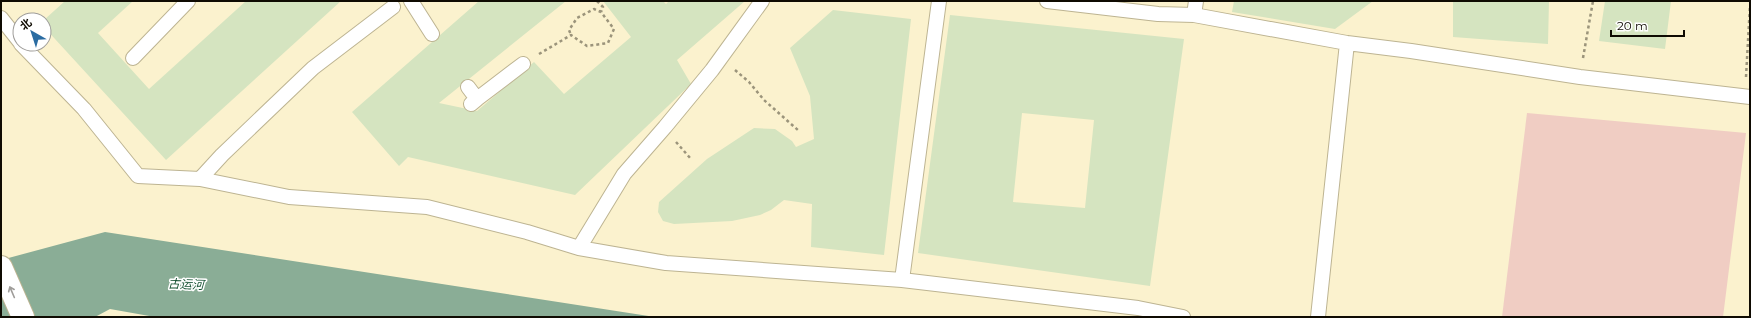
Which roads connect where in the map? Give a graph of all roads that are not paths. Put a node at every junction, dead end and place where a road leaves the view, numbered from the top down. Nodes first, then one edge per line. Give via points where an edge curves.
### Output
1 (188, 1) edge
2 (411, 1) edge
3 (762, 1) edge
4 (939, 1) edge
5 (1047, 1) edge
6 (1196, 1) edge
7 (394, 3) edge
8 (1194, 15) junction
9 (1, 18) edge
10 (12, 32) edge
11 (432, 34) dead end
12 (1347, 43) junction
13 (30, 52) edge
14 (133, 58) dead end
15 (523, 64) road end
16 (468, 87) dead end
17 (1747, 97) edge
18 (200, 179) junction
19 (579, 248) junction
20 (1, 267) edge
21 (902, 280) junction
22 (23, 317) edge
23 (1183, 317) edge
24 (1318, 317) edge

1 - 14 lane
2 - 11 lane
3 - 19 lane via 721,58 624,174
4 - 21 lane
5 - 8 lane via 1158,14
6 - 8 lane
7 - 18 lane via 313,68
8 - 12 lane
9 - 10 lane
12 - 17 lane via 1580,77
12 - 24 lane
13 - 18 lane via 84,109 138,176
15 - 16 lane via 474,102
18 - 19 lane via 289,197 427,207
19 - 21 lane via 666,263
22 -> 20 main road
21 - 23 lane via 1138,308

